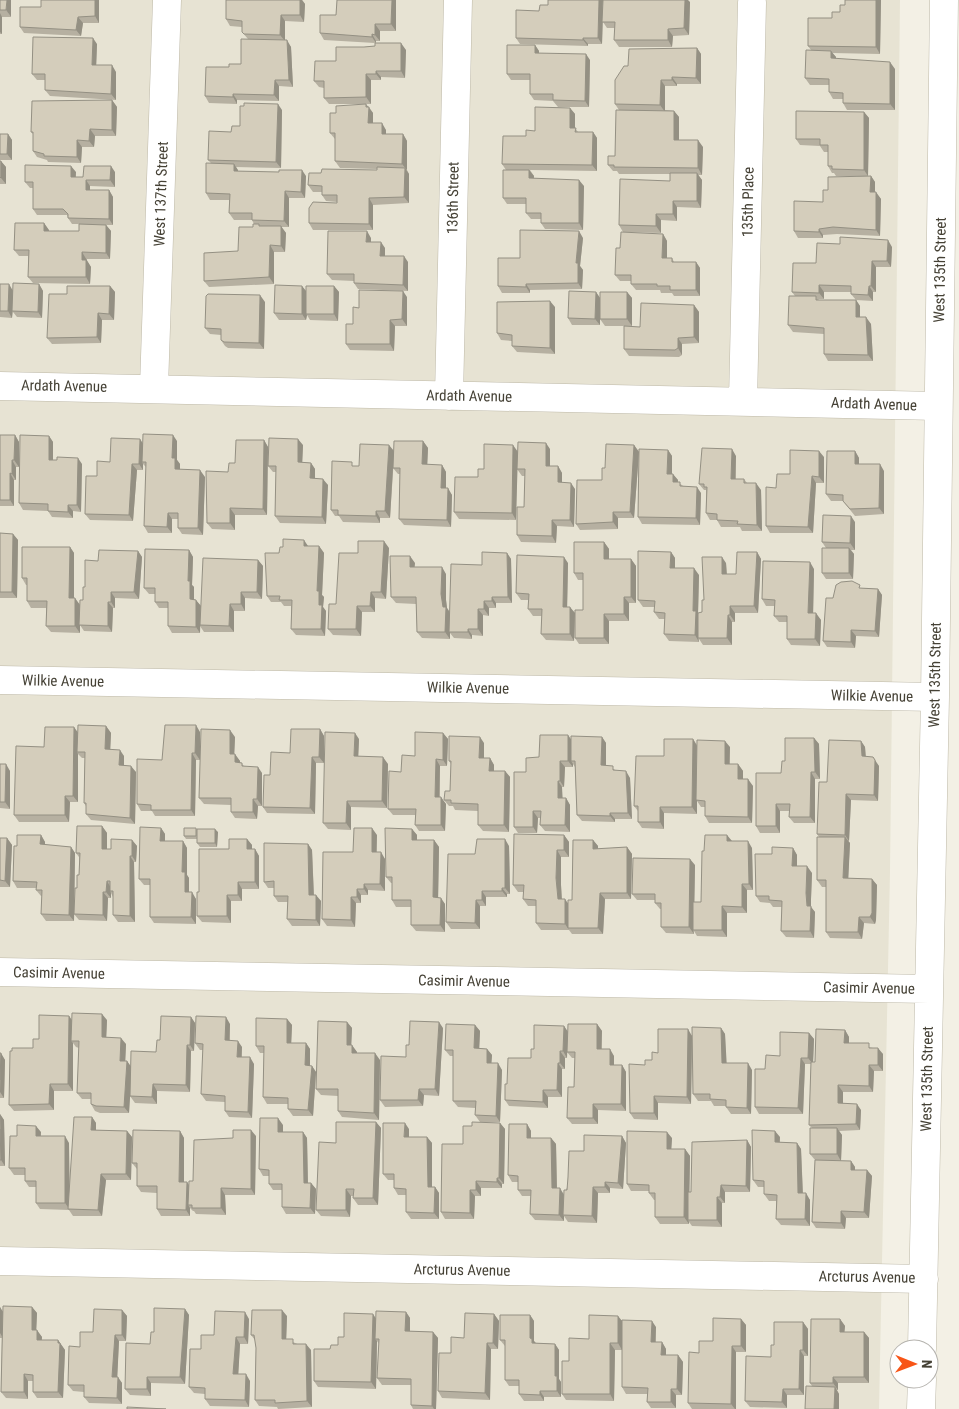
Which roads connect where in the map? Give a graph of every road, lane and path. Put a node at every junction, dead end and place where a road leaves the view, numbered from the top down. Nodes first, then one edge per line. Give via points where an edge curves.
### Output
1 (167, 0) edge
2 (458, 0) edge
3 (944, 0) edge
4 (752, 4) dead end
5 (0, 386) edge
6 (154, 387) junction
7 (449, 396) junction
8 (743, 401) junction
9 (938, 406) junction
10 (0, 680) edge
11 (935, 697) junction
12 (0, 972) edge
13 (929, 989) junction
14 (0, 1261) edge
15 (924, 1278) junction
16 (922, 1339) edge
17 (922, 1389) edge
18 (921, 1409) edge

1 - 6 street, West 137th Street
2 - 7 street, 136th Street
3 - 9 street, West 135th Street
4 - 8 street, 135th Place
5 - 6 street, Ardath Avenue
6 - 7 street, Ardath Avenue
7 - 8 street, Ardath Avenue
8 - 9 street, Ardath Avenue
9 - 11 street, West 135th Street
10 - 11 street, Wilkie Avenue
11 - 13 street, West 135th Street
12 - 13 street, Casimir Avenue
13 - 15 street, West 135th Street
14 - 15 street, Arcturus Avenue
15 - 16 street, West 135th Street
17 - 18 street

